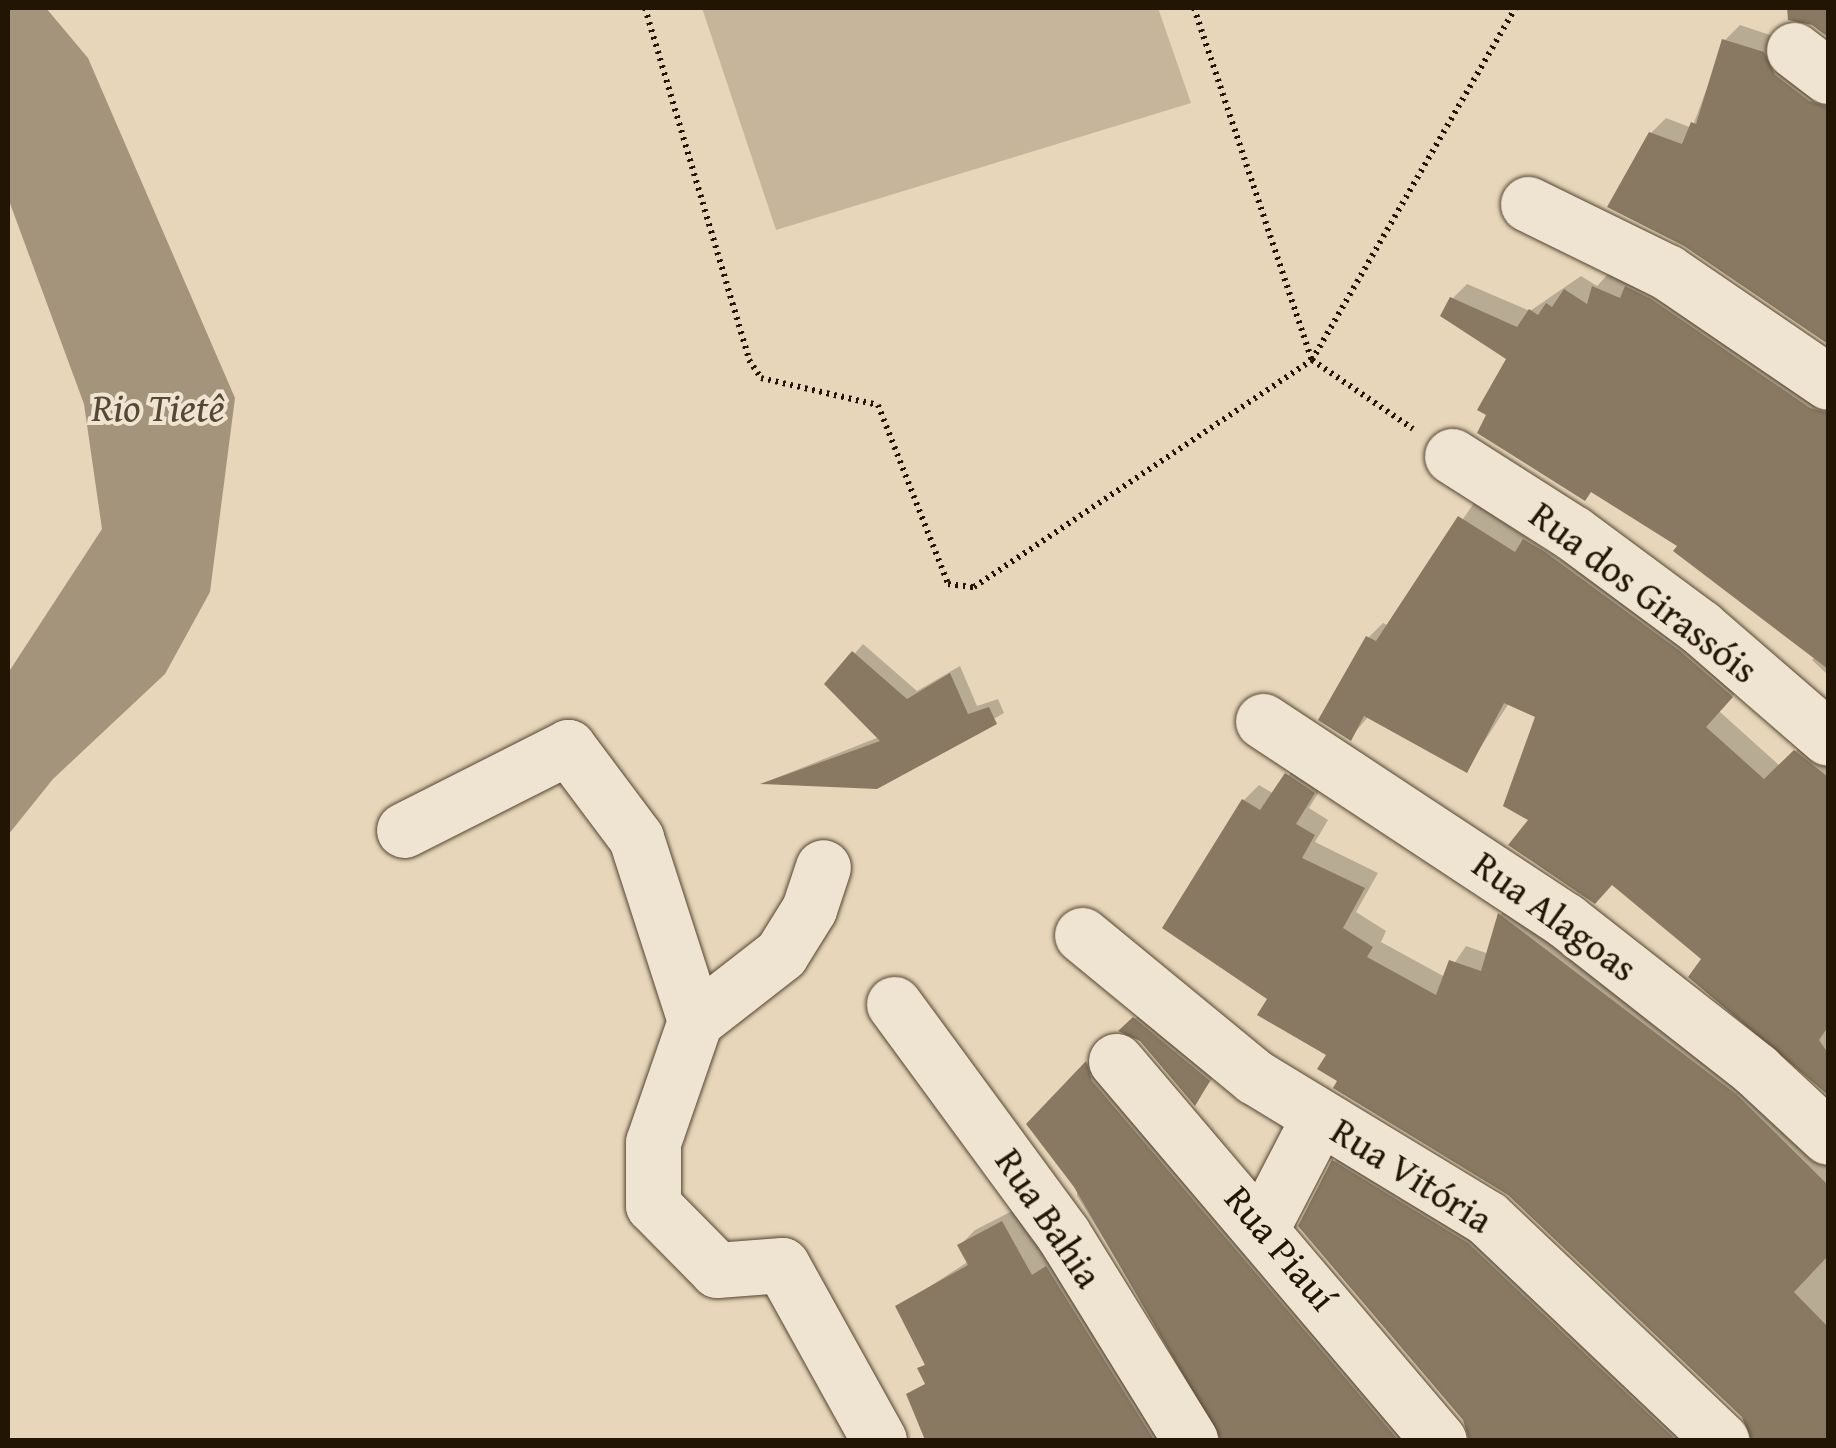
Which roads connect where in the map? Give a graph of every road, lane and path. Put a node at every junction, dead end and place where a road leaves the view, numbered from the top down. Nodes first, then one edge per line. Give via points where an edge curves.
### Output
1 (645, 8) edge
2 (1194, 8) edge
3 (1514, 8) edge
4 (1528, 204) dead end
5 (1312, 360) junction
6 (1828, 382) edge
7 (1452, 456) joint
8 (1264, 721) dead end
9 (1828, 738) edge
10 (404, 830) dead end
11 (822, 867) dead end
12 (1082, 935) dead end
13 (894, 1004) dead end
14 (694, 1020) junction
15 (1116, 1061) dead end
16 (1318, 1117) junction
17 (1828, 1136) edge
18 (1262, 1227) junction
19 (879, 1440) edge
20 (1190, 1440) edge
21 (1439, 1440) edge
22 (1721, 1440) edge

1 - 5 path via 749,360 762,378 878,405 948,584 974,586
2 - 5 path
3 - 5 path
4 - 6 street via 1667,272
5 - 7 path
7 - 9 street, Rua dos Girassóis via 1573,532 1700,628
8 - 17 street, Rua Alagoas via 1565,920 1756,1070
10 - 14 street via 568,747 636,838
11 - 14 street via 808,909 780,954
12 - 16 street, Rua Vitória via 1194,1032
13 - 20 street, Rua Bahia via 1063,1234
14 - 19 street via 654,1142 652,1205 717,1270 782,1265
15 - 18 street, Rua Piauí
16 - 18 street
16 - 22 street, Rua Vitória via 1488,1218
18 - 21 street, Rua Piauí

